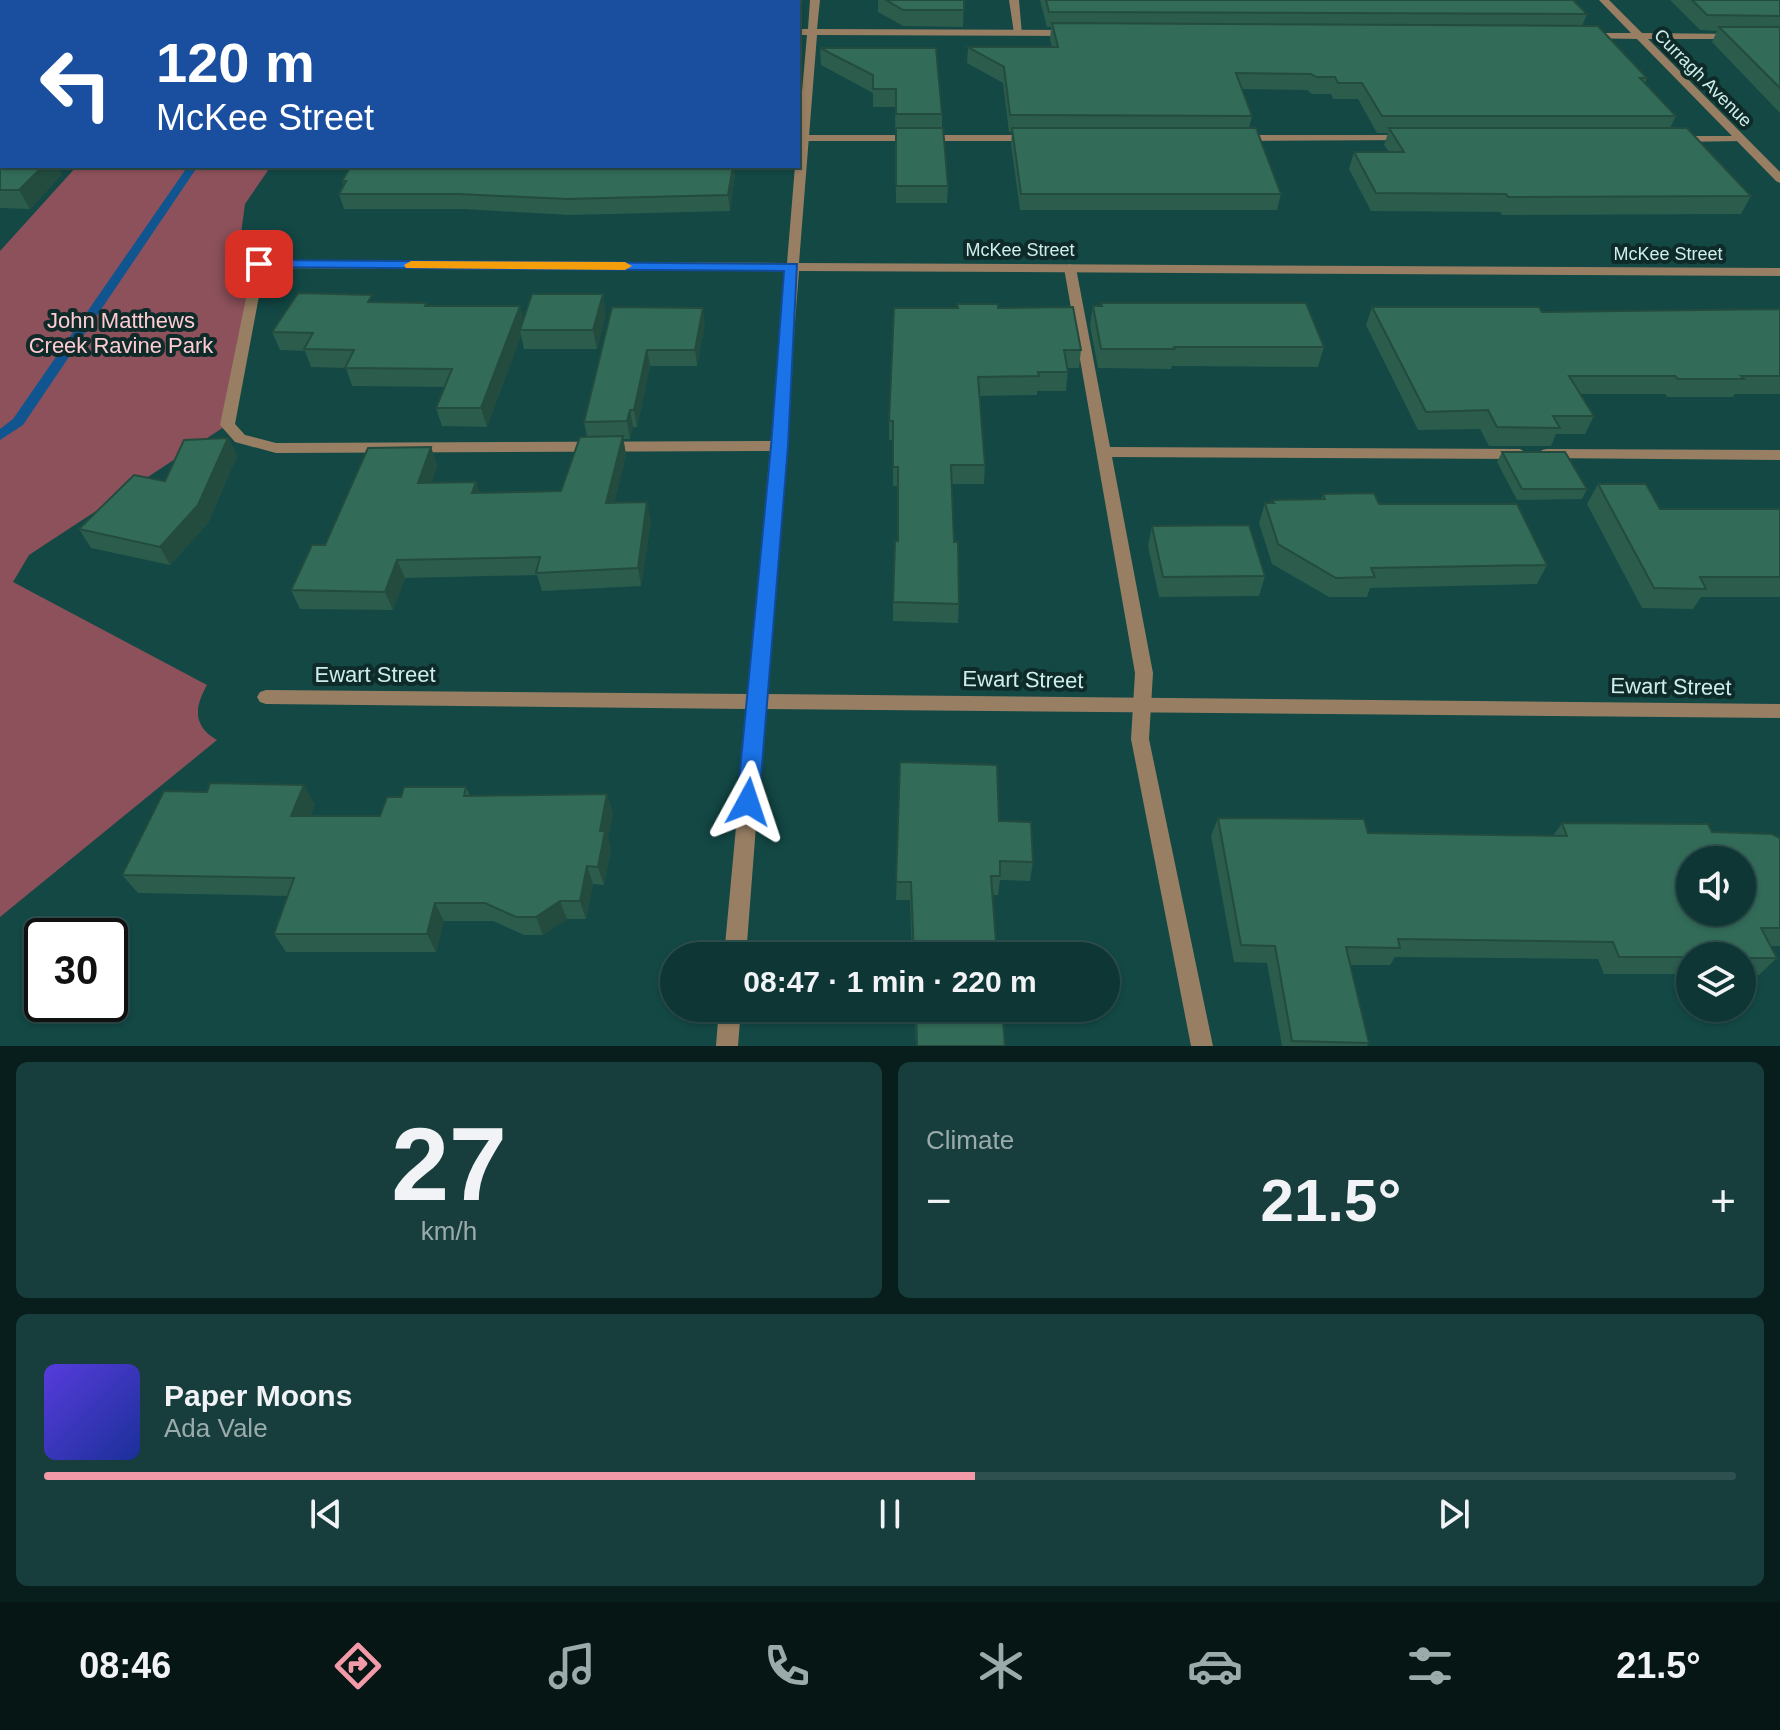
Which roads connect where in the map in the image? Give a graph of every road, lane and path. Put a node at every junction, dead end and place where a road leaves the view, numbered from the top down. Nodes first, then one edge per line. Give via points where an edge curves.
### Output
1 (815, 0) edge
2 (1014, 0) edge
3 (1604, 0) edge
4 (804, 32) edge
5 (1019, 33) junction
6 (1083, 33) edge
7 (1576, 36) edge
8 (1639, 36) junction
9 (1751, 37) edge
10 (800, 138) edge
11 (1052, 138) edge
12 (1228, 138) edge
13 (1420, 138) edge
14 (1660, 139) edge
15 (1740, 139) junction
16 (798, 168) edge
17 (1780, 179) edge
18 (791, 267) junction
19 (1070, 268) junction
20 (1780, 272) edge
21 (780, 446) junction
22 (1102, 452) junction
23 (1780, 455) edge
24 (266, 697) dead end
25 (756, 700) junction
26 (1142, 704) junction
27 (1780, 711) edge
28 (736, 942) edge
29 (729, 1022) edge
30 (727, 1046) edge
31 (1202, 1046) edge

1 - 4 street
2 - 5 street
3 - 8 street, Curragh Avenue
4 - 5 street
4 - 10 street
5 - 6 street
7 - 8 street
8 - 9 street
8 - 15 street, Curragh Avenue
10 - 11 street
12 - 13 street
14 - 15 street
15 - 17 street, Curragh Avenue
16 - 18 street
18 - 19 street, McKee Street
18 - 21 street
18 - 21 street, McKee Street via 259,264 227,425 240,439 276,448
19 - 20 street, McKee Street
19 - 22 street
21 - 25 street
22 - 23 street
22 - 26 street via 1144,673
24 - 25 street, Ewart Street
25 - 26 street, Ewart Street
25 - 28 street
26 - 27 street, Ewart Street
26 - 31 street via 1140,739
29 - 30 street

